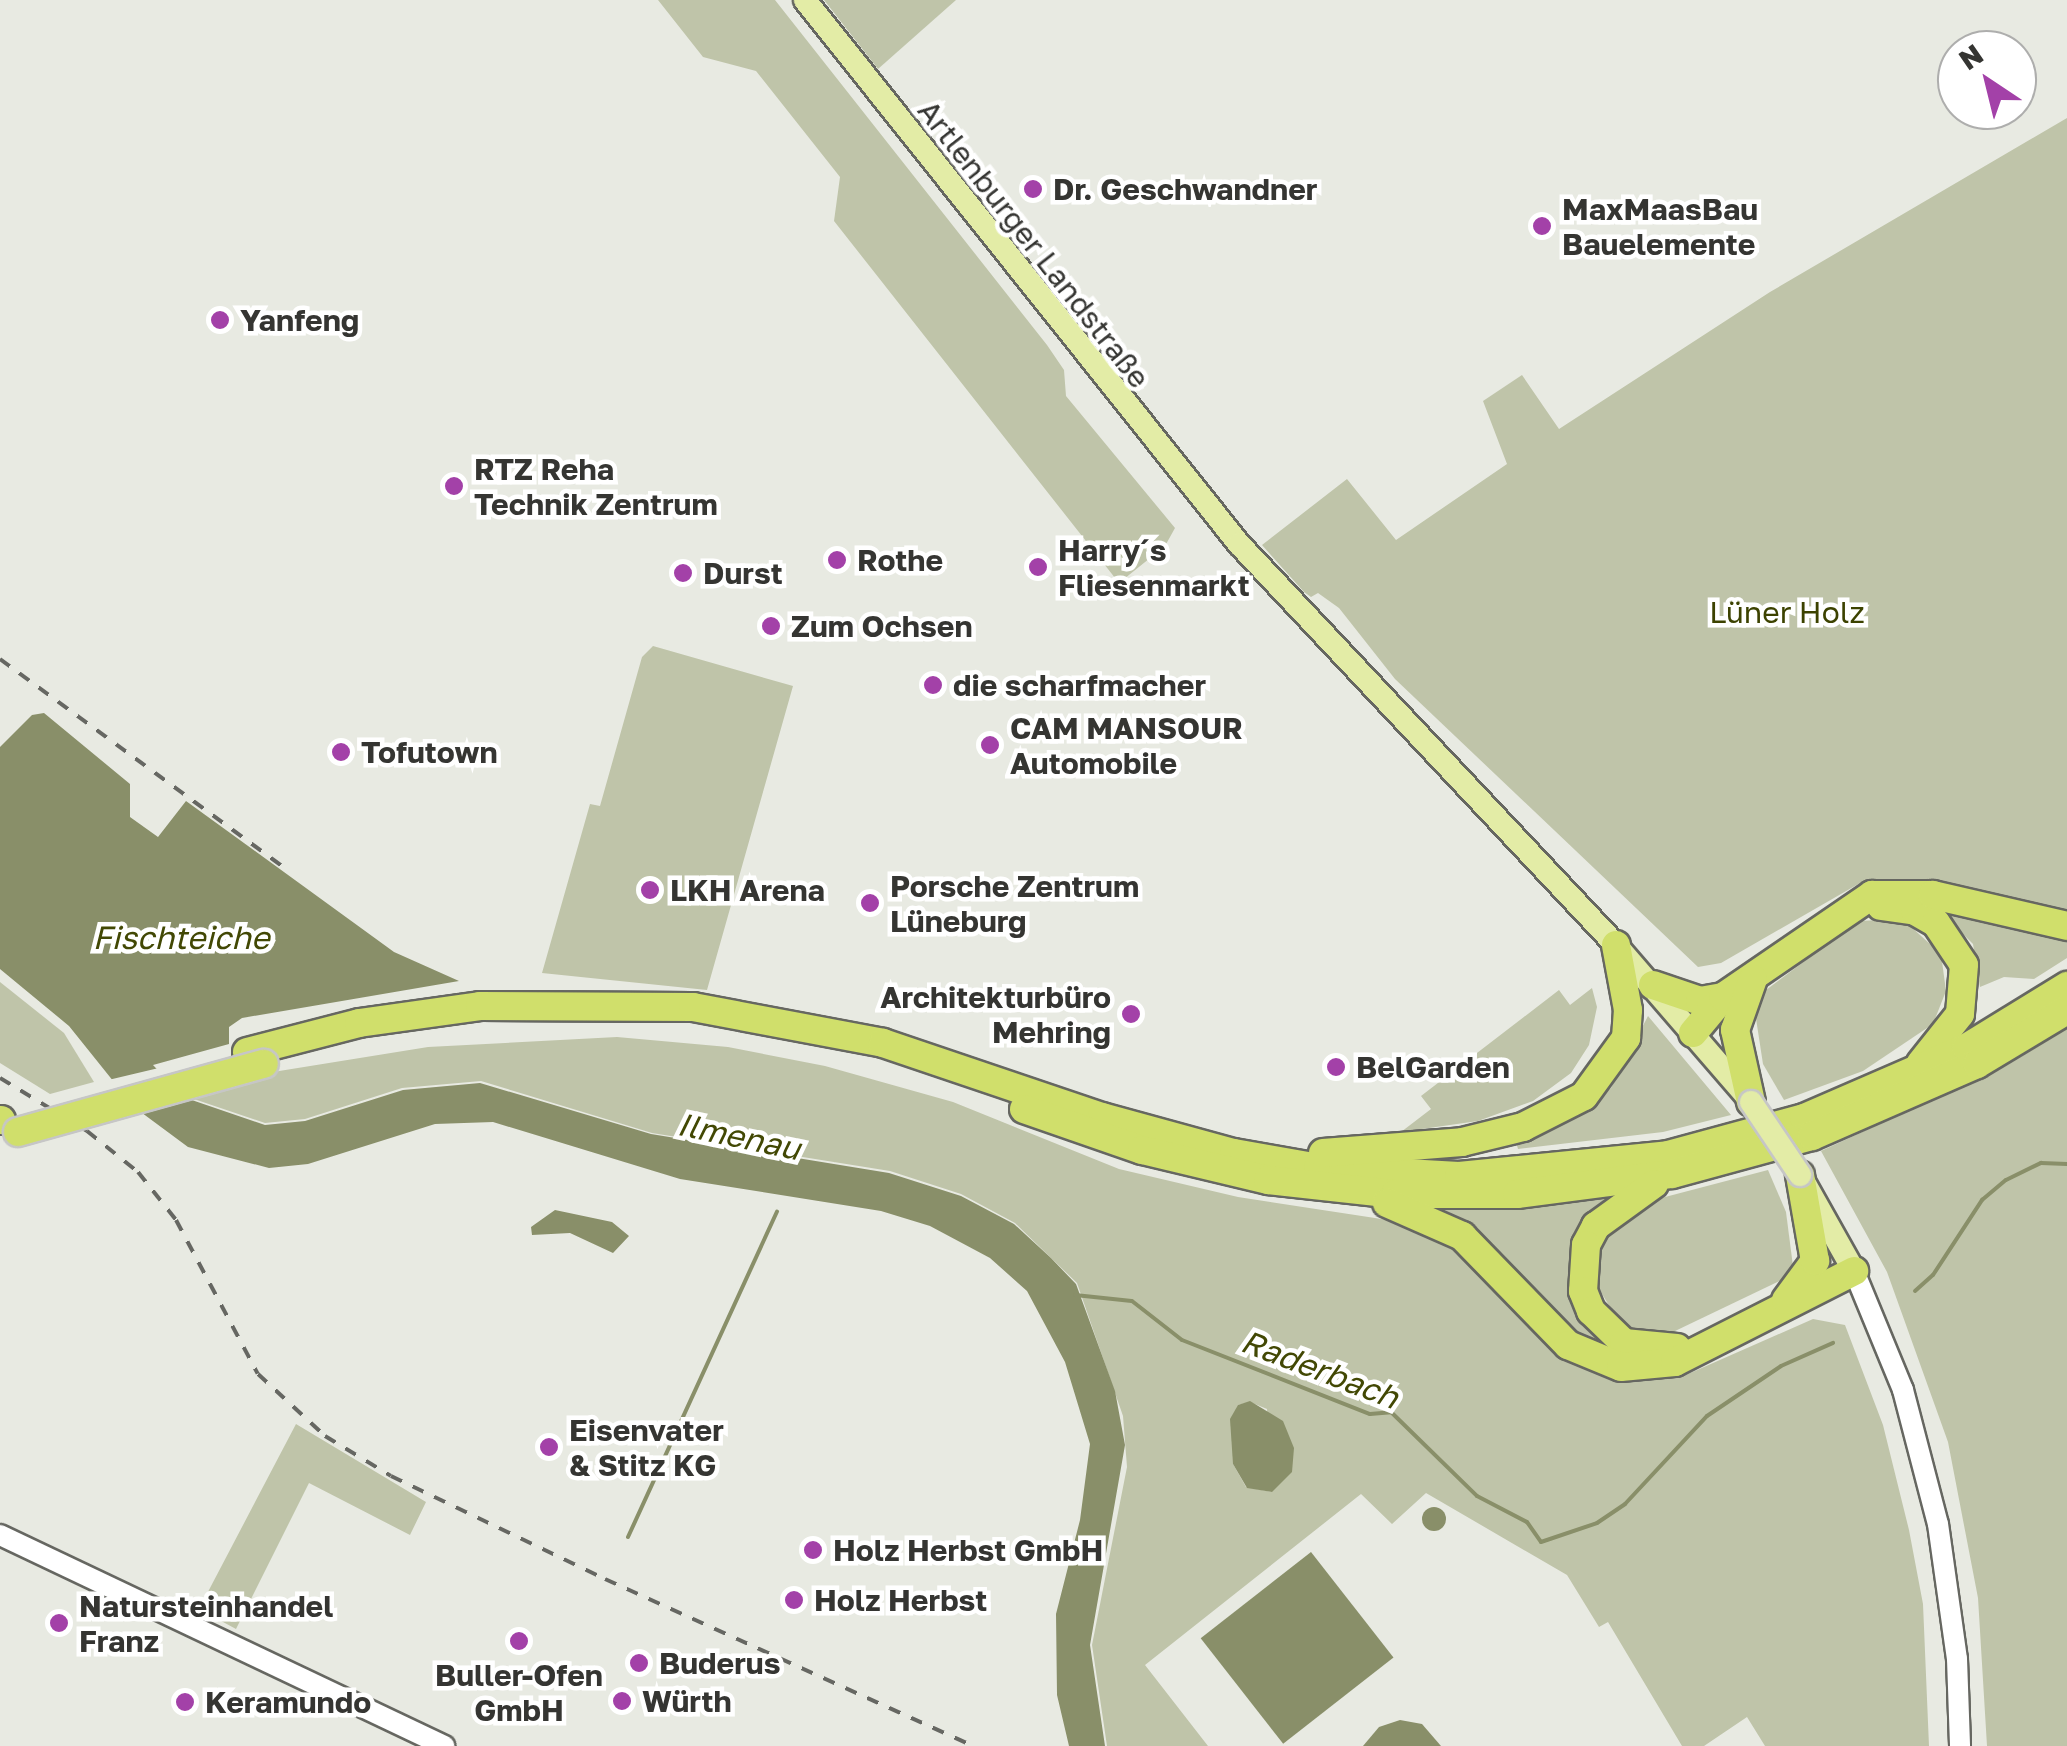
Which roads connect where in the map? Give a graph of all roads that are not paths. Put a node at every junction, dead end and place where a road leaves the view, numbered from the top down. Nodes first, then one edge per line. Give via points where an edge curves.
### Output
1 (805, 0) edge
2 (1836, 915) junction
3 (2067, 926) edge
4 (1616, 945) junction
5 (1756, 974) junction
6 (1653, 985) junction
7 (2067, 986) edge
8 (1723, 998) junction
9 (2067, 1010) edge
10 (1693, 1033) junction
11 (255, 1058) junction
12 (1908, 1077) junction
13 (1751, 1102) junction
14 (5, 1127) edge
15 (1234, 1154) junction
16 (1672, 1174) junction
17 (1800, 1175) junction
18 (1345, 1190) junction
19 (1854, 1271) junction
20 (1774, 1311) junction
21 (1713, 1342) junction
22 (0, 1535) edge
23 (444, 1746) edge
24 (1960, 1746) edge

1 - 4 main road, Artlenburger Landstraße via 1219,522
2 - 3 highway via 1872,896 1910,892
2 - 5 highway
2 - 12 highway via 1884,906 1914,911 1936,923 1964,965 1960,1014
4 - 6 main road, Artlenburger Landstraße
4 - 15 highway via 1626,1038 1602,1079 1560,1112 1523,1127 1415,1150
5 - 8 highway
5 - 13 highway via 1735,1030
6 - 8 highway via 1700,1001
6 - 10 main road, Artlenburger Landstraße
7 - 12 highway
8 - 10 highway
9 - 16 highway via 1977,1064 1865,1116
10 - 13 main road, Artlenburger Landstraße
11 - 14 highway, bridge
11 - 15 highway via 359,1024 480,1006 694,1007 883,1042
11 - 18 highway via 482,1022 618,1019 710,1026 892,1064 1175,1158
12 - 15 highway via 1738,1138 1602,1165 1394,1174
13 - 17 main road, Artlenburger Landstraße, bridge
16 - 18 highway via 1517,1194
16 - 21 highway via 1614,1207 1596,1226 1586,1245 1583,1290 1591,1311 1624,1343 1658,1350
17 - 19 main road, Artlenburger Landstraße
17 - 20 highway via 1816,1261
18 - 21 highway via 1462,1236 1556,1334 1594,1360 1650,1368
19 - 20 highway
19 - 24 main road via 1904,1390 1938,1524 1957,1659
20 - 21 highway
22 - 23 main road

